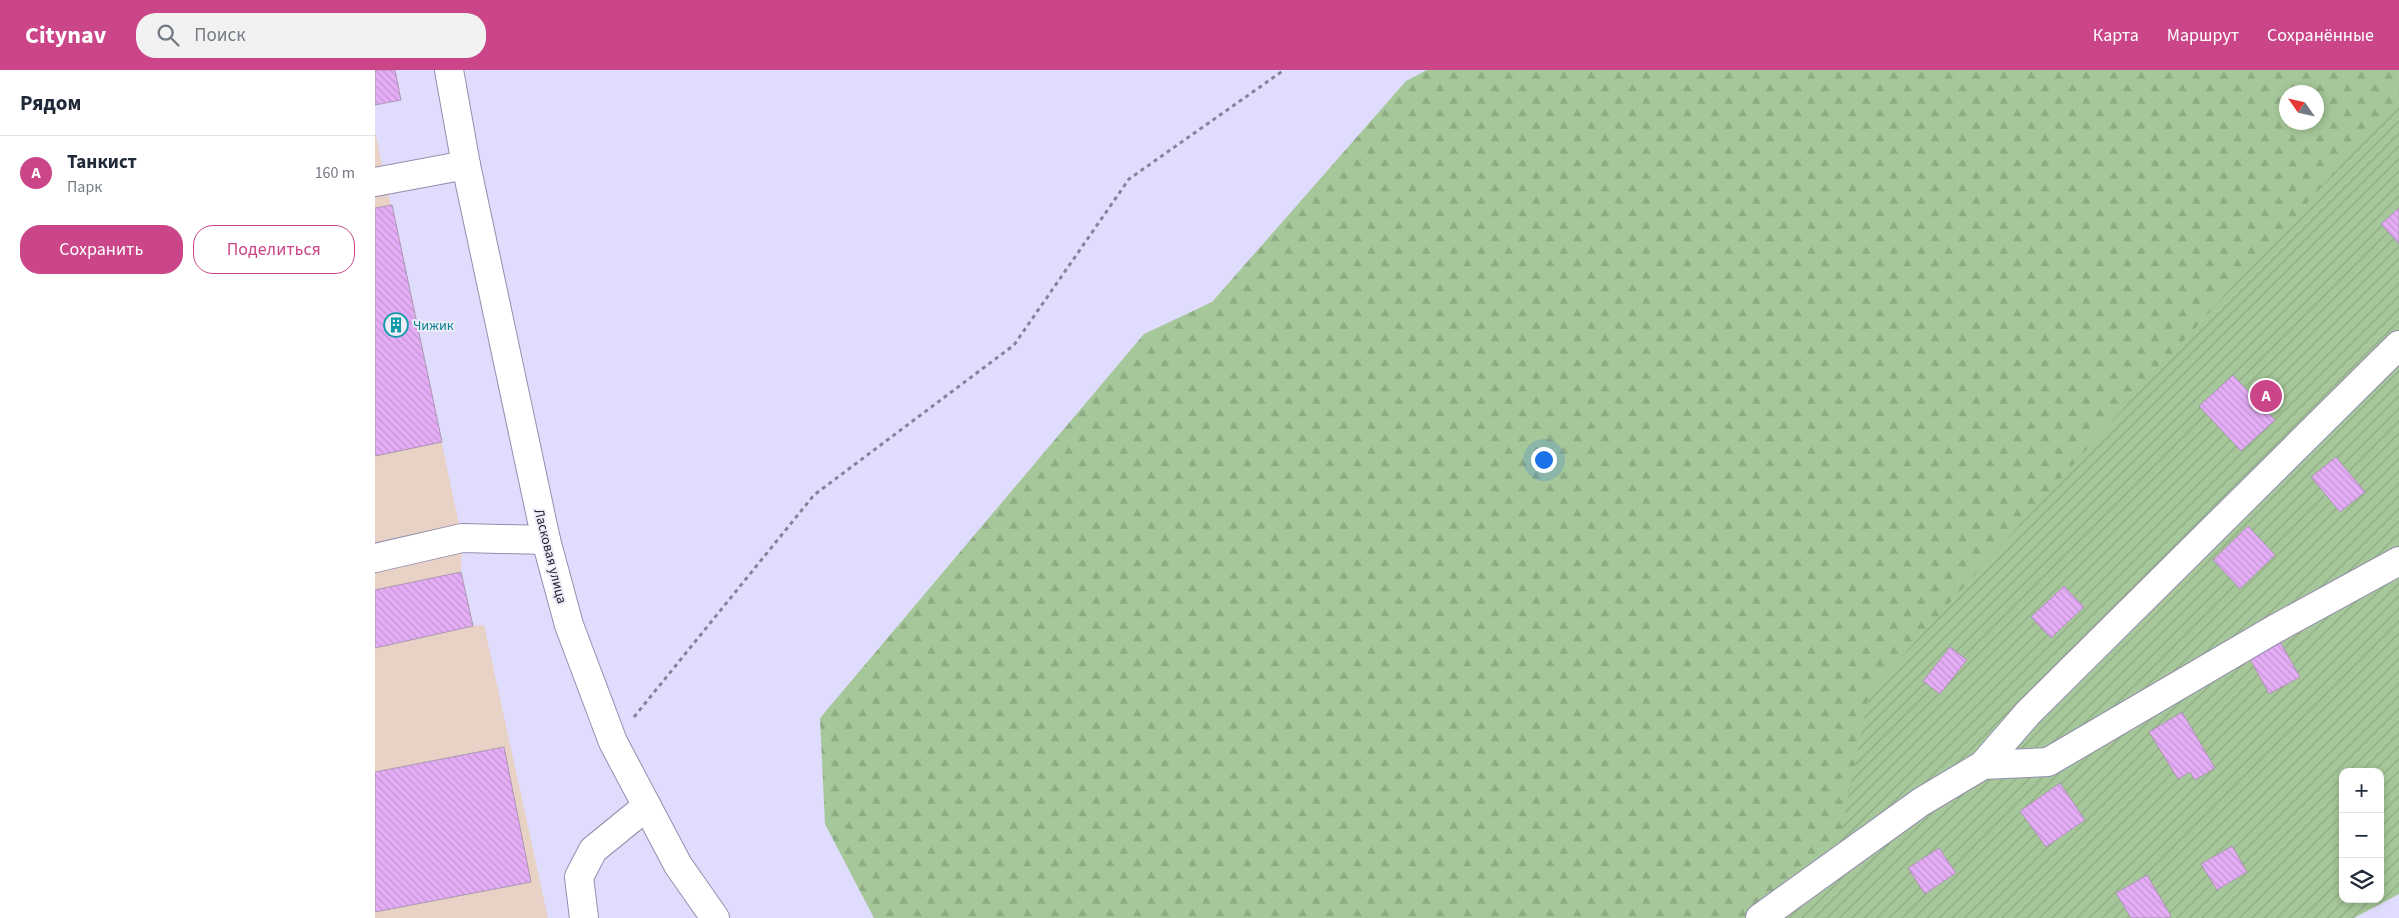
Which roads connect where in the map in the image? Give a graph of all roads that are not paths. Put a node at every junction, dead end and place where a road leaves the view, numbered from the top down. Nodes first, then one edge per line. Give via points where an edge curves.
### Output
1 (449, 70) edge
2 (466, 165) junction
3 (375, 182) edge
4 (2399, 345) edge
5 (546, 540) junction
6 (375, 558) edge
7 (2399, 561) edge
8 (1983, 765) junction
9 (647, 806) junction
10 (584, 918) edge
11 (715, 918) edge
12 (1760, 918) edge

1 - 2 street, Ласковая улица
2 - 3 street
2 - 5 street, Ласковая улица
4 - 8 street via 2028,713
5 - 6 street via 461,538
5 - 9 street, Ласковая улица via 569,625 613,742
7 - 8 street via 2273,630 2048,762
8 - 12 street via 1921,802
9 - 10 street via 593,850 579,877
9 - 11 street, Ласковая улица via 678,865

